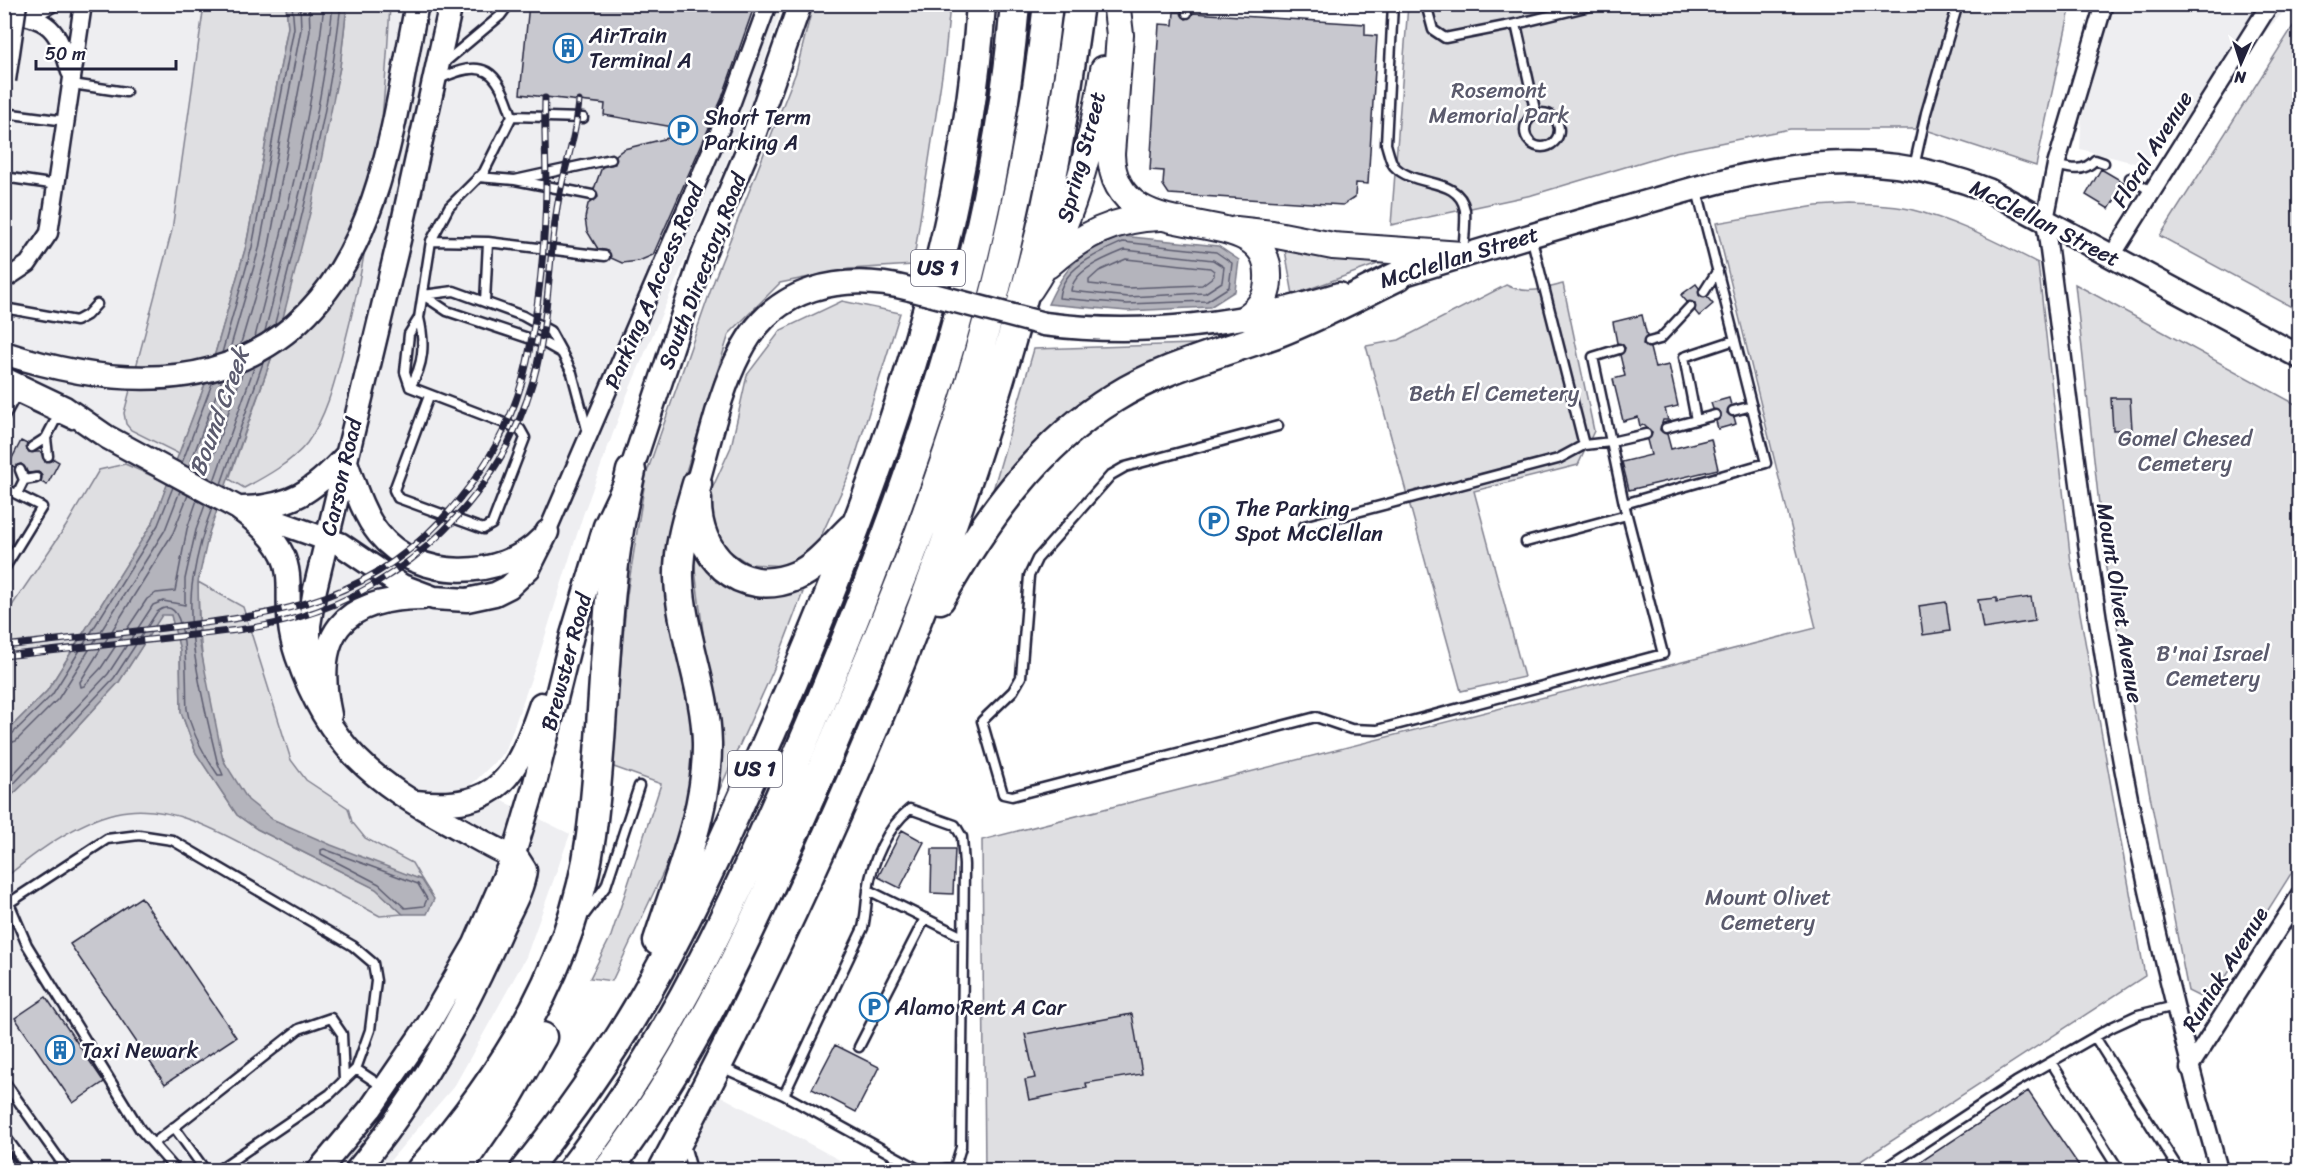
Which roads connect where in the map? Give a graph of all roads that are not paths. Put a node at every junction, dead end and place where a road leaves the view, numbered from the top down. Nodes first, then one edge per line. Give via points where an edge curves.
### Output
1 (50, 4) edge
2 (83, 4) edge
3 (417, 4) edge
4 (451, 4) edge
5 (508, 4) edge
6 (768, 4) edge
7 (800, 4) edge
8 (981, 4) edge
9 (1015, 4) edge
10 (1048, 4) edge
11 (1079, 4) edge
12 (1393, 4) edge
13 (1426, 4) edge
14 (1598, 4) edge
15 (1958, 4) edge
16 (2104, 4) edge
17 (2270, 4) edge
18 (1117, 7) edge
19 (23, 10) edge
20 (4, 13) edge
21 (1516, 24) junction
22 (436, 76) junction
23 (4, 80) edge
24 (72, 81) junction
25 (126, 92) dead end
26 (4, 113) edge
27 (1536, 114) junction
28 (512, 116) junction
29 (583, 118) dead end
30 (66, 122) junction
31 (611, 159) dead end
32 (2104, 163) dead end
33 (2056, 165) junction
34 (1914, 167) junction
35 (4, 177) edge
36 (478, 177) junction
37 (2130, 178) dead end
38 (515, 180) junction
39 (58, 186) junction
40 (1697, 187) junction
41 (2152, 192) junction
42 (592, 195) dead end
43 (1162, 217) junction
44 (2045, 220) junction
45 (1217, 228) junction
46 (1531, 235) junction
47 (431, 240) junction
48 (488, 242) junction
49 (605, 255) dead end
50 (1462, 255) junction
51 (2111, 257) junction
52 (1043, 269) junction
53 (1718, 270) junction
54 (1398, 276) junction
55 (4, 280) edge
56 (1704, 292) dead end
57 (423, 295) junction
58 (485, 302) junction
59 (1022, 302) junction
60 (97, 304) dead end
61 (1690, 307) dead end
62 (4, 308) edge
63 (1247, 317) junction
64 (419, 318) junction
65 (1735, 340) junction
66 (1649, 342) dead end
67 (1619, 349) dead end
68 (562, 353) junction
69 (4, 354) edge
70 (2300, 357) edge
71 (411, 387) junction
72 (10, 388) edge
73 (4, 392) edge
74 (429, 396) junction
75 (1752, 406) junction
76 (1733, 411) dead end
77 (1715, 416) dead end
78 (4, 417) edge
79 (57, 417) junction
80 (1696, 420) junction
81 (1278, 426) dead end
82 (1666, 428) dead end
83 (1646, 434) dead end
84 (107, 437) junction
85 (46, 438) junction
86 (589, 439) junction
87 (1611, 442) junction
88 (1584, 445) junction
89 (32, 447) dead end
90 (48, 456) dead end
91 (345, 457) junction
92 (20, 470) dead end
93 (631, 471) junction
94 (36, 478) dead end
95 (24, 480) junction
96 (697, 484) junction
97 (4, 488) edge
98 (17, 494) junction
99 (1624, 504) junction
100 (238, 508) junction
101 (1627, 514) junction
102 (858, 523) junction
103 (1304, 526) dead end
104 (547, 532) junction
105 (327, 539) junction
106 (1526, 542) dead end
107 (4, 570) edge
108 (434, 598) junction
109 (572, 634) junction
110 (891, 684) junction
111 (310, 686) junction
112 (335, 733) junction
113 (639, 786) dead end
114 (409, 801) junction
115 (513, 857) junction
116 (868, 890) junction
117 (2300, 895) edge
118 (925, 918) junction
119 (963, 937) junction
120 (566, 939) junction
121 (2175, 1006) junction
122 (637, 1010) junction
123 (2095, 1037) junction
124 (859, 1047) dead end
125 (2051, 1062) junction
126 (718, 1065) junction
127 (2189, 1068) junction
128 (356, 1069) junction
129 (344, 1080) junction
130 (4, 1081) edge
131 (385, 1088) junction
132 (784, 1095) junction
133 (174, 1127) junction
134 (682, 1134) junction
135 (4, 1135) edge
136 (153, 1144) junction
137 (4, 1157) edge
138 (14, 1170) edge
139 (30, 1170) edge
140 (67, 1170) edge
141 (176, 1170) edge
142 (205, 1170) edge
143 (218, 1170) edge
144 (320, 1170) edge
145 (357, 1170) edge
146 (421, 1170) edge
147 (457, 1170) edge
148 (525, 1170) edge
149 (572, 1170) edge
150 (608, 1170) edge
151 (663, 1170) edge
152 (692, 1170) edge
153 (939, 1170) edge
154 (1882, 1170) edge
155 (2119, 1170) edge
156 (2179, 1170) edge
157 (2219, 1170) edge

1 - 19 street
2 - 24 street
3 - 69 street via 378,182 353,248 315,308 287,333 253,355 203,373 171,378 97,374
4 - 22 street, Carson Road
5 - 22 lane via 500,16 447,58
6 - 86 street, Parking A Access Road via 739,85
7 - 93 street, South Directory Road via 758,124 701,260
8 - 102 highway, US 1 via 969,115 948,227 906,381
9 - 149 highway via 1003,117 982,230 934,405 885,543 799,753 710,949 643,1068
10 - 150 highway via 1032,124 1006,248 968,390 912,551 752,929 688,1050
11 - 59 highway via 1054,164
12 - 50 lane via 1386,144 1394,165 1417,180 1450,188 1461,199 1465,211
13 - 21 lane via 1433,30 1445,38
14 - 21 lane
15 - 34 lane
16 - 33 street, Mount Olivet Avenue
17 - 41 street, Floral Avenue
18 - 43 main road via 1120,35 1112,166 1125,196 1141,209
18 - 52 main road, Spring Street via 1080,177
19 - 20 street
19 - 23 street, bridge
19 - 24 street via 55,32 63,45
21 - 27 lane
22 - 28 lane via 470,68 489,72 502,85
22 - 91 street, Carson Road
24 - 25 lane
24 - 30 street
26 - 30 lane
27 - 27 lane via 1525,126 1526,137 1539,147 1550,146 1558,137 1559,126 1553,117
28 - 29 lane
28 - 36 lane
30 - 39 street
31 - 38 lane
32 - 33 lane via 2095,160 2081,170
33 - 44 street, Mount Olivet Avenue
34 - 40 street, McClellan Street via 1864,162 1813,163
34 - 44 street, McClellan Street via 1988,190
35 - 39 lane
36 - 38 lane
36 - 47 lane via 449,207
37 - 41 lane
38 - 42 lane
39 - 55 street via 52,222 43,244 28,264
40 - 46 street, McClellan Street
40 - 53 lane
41 - 51 street, Floral Avenue
43 - 45 main road
43 - 52 main road via 1126,220 1101,228
44 - 51 street, McClellan Street
44 - 121 street, Mount Olivet Avenue via 2099,629 2133,824
45 - 50 main road via 1349,248
45 - 63 main road via 1250,238 1264,256 1268,280 1265,296
46 - 50 street, McClellan Street
46 - 88 lane
47 - 48 lane
47 - 57 lane
48 - 49 lane
48 - 58 lane
50 - 54 street, McClellan Street
51 - 70 street, McClellan Street
52 - 59 main road, Spring Street
53 - 56 lane
53 - 65 lane
54 - 63 street, McClellan Street via 1305,305
54 - 110 highway via 1299,324 1149,378 1076,425 1033,466 984,527
57 - 58 lane via 454,291
57 - 64 lane
57 - 68 lane via 447,311
58 - 68 lane via 523,316 550,332
59 - 110 highway via 965,491
60 - 62 lane via 76,321
61 - 66 lane via 1660,339
63 - 96 street, McClellan Street, bridge via 1122,330 1044,324 876,282 833,283 794,298 748,338 734,365
64 - 71 lane via 423,339 420,371
64 - 71 lane via 409,334 405,372
65 - 75 lane
65 - 80 lane via 1684,357
67 - 87 lane via 1593,357
68 - 86 lane via 572,373
71 - 74 lane
72 - 73 lane
72 - 78 lane
72 - 79 lane
72 - 84 street via 72,412
74 - 74 lane via 520,429 525,438 492,524 483,529 398,498 394,490
75 - 76 lane
75 - 99 lane via 1766,463
77 - 80 lane
79 - 84 lane
79 - 85 lane
80 - 82 lane
81 - 101 lane via 1125,467 1111,475 1037,559 1029,576 1021,677 1012,692 982,721 1003,794 1012,796 1316,717 1351,729 1377,729 1663,654
83 - 87 lane
84 - 100 street
85 - 89 lane
85 - 90 lane
86 - 104 street, Parking A Access Road
87 - 88 lane
87 - 99 lane
88 - 103 lane via 1558,459
91 - 100 street via 303,495 275,505
91 - 104 street, Parking A Access Road via 376,529 391,546 415,560 458,569 489,567 527,550
91 - 105 street, Carson Road
92 - 95 lane
93 - 109 street, Brewster Road via 605,526
93 - 120 highway via 616,551 591,837
94 - 95 lane
95 - 98 lane
96 - 102 highway via 698,515 705,545 722,565 749,579 778,581 806,571
96 - 122 highway via 683,532 679,577 704,702 706,772 693,831
97 - 98 lane
98 - 107 lane via 42,507
99 - 101 lane
100 - 105 street, Parking A Access Road
100 - 111 street via 270,534 280,549 290,577 294,643
101 - 106 lane
102 - 122 highway, US 1 via 730,826
104 - 108 street, Parking A Access Road via 529,568 509,587 467,600
105 - 108 street, Parking A Access Road via 402,586
105 - 111 street, Carson Road via 311,612
108 - 112 street via 377,602 355,610 339,626 325,671
109 - 114 street via 551,673 523,755 506,778 489,792 468,800
109 - 115 street, Brewster Road
110 - 126 highway via 782,933
111 - 112 street, Carson Road
112 - 114 street, Carson Road via 367,770
113 - 120 lane via 606,886
114 - 115 street, Carson Road
115 - 131 street, Brewster Road via 475,945
115 - 145 street via 524,866 524,878 471,996 420,1088
116 - 118 lane
116 - 119 lane via 896,820 910,809 956,825 962,837
116 - 132 lane via 863,928
117 - 127 street, Runiak Avenue
118 - 119 lane
118 - 124 lane
119 - 153 lane via 961,1148 955,1167
120 - 146 highway via 534,1013 509,1055 468,1114
120 - 147 highway via 560,983 542,1037
121 - 123 lane via 2138,1015
121 - 127 street, Mount Olivet Avenue
122 - 148 highway, US 1 via 580,1097
123 - 125 lane
123 - 156 lane
125 - 154 lane
125 - 155 lane
126 - 132 lane
126 - 134 highway
127 - 157 street, Mount Olivet Avenue
128 - 129 lane
128 - 131 lane
128 - 136 lane via 370,1030 376,981 373,963 353,946 172,840 139,835 107,839 9,903 27,945
129 - 133 lane via 342,1034 331,1018 316,1021 299,1029
129 - 143 lane via 330,1094
130 - 140 lane
131 - 144 street, Brewster Road
132 - 153 lane via 920,1170
133 - 136 lane
133 - 142 lane
134 - 151 highway
134 - 152 lane
135 - 139 lane
136 - 141 lane
137 - 138 lane

